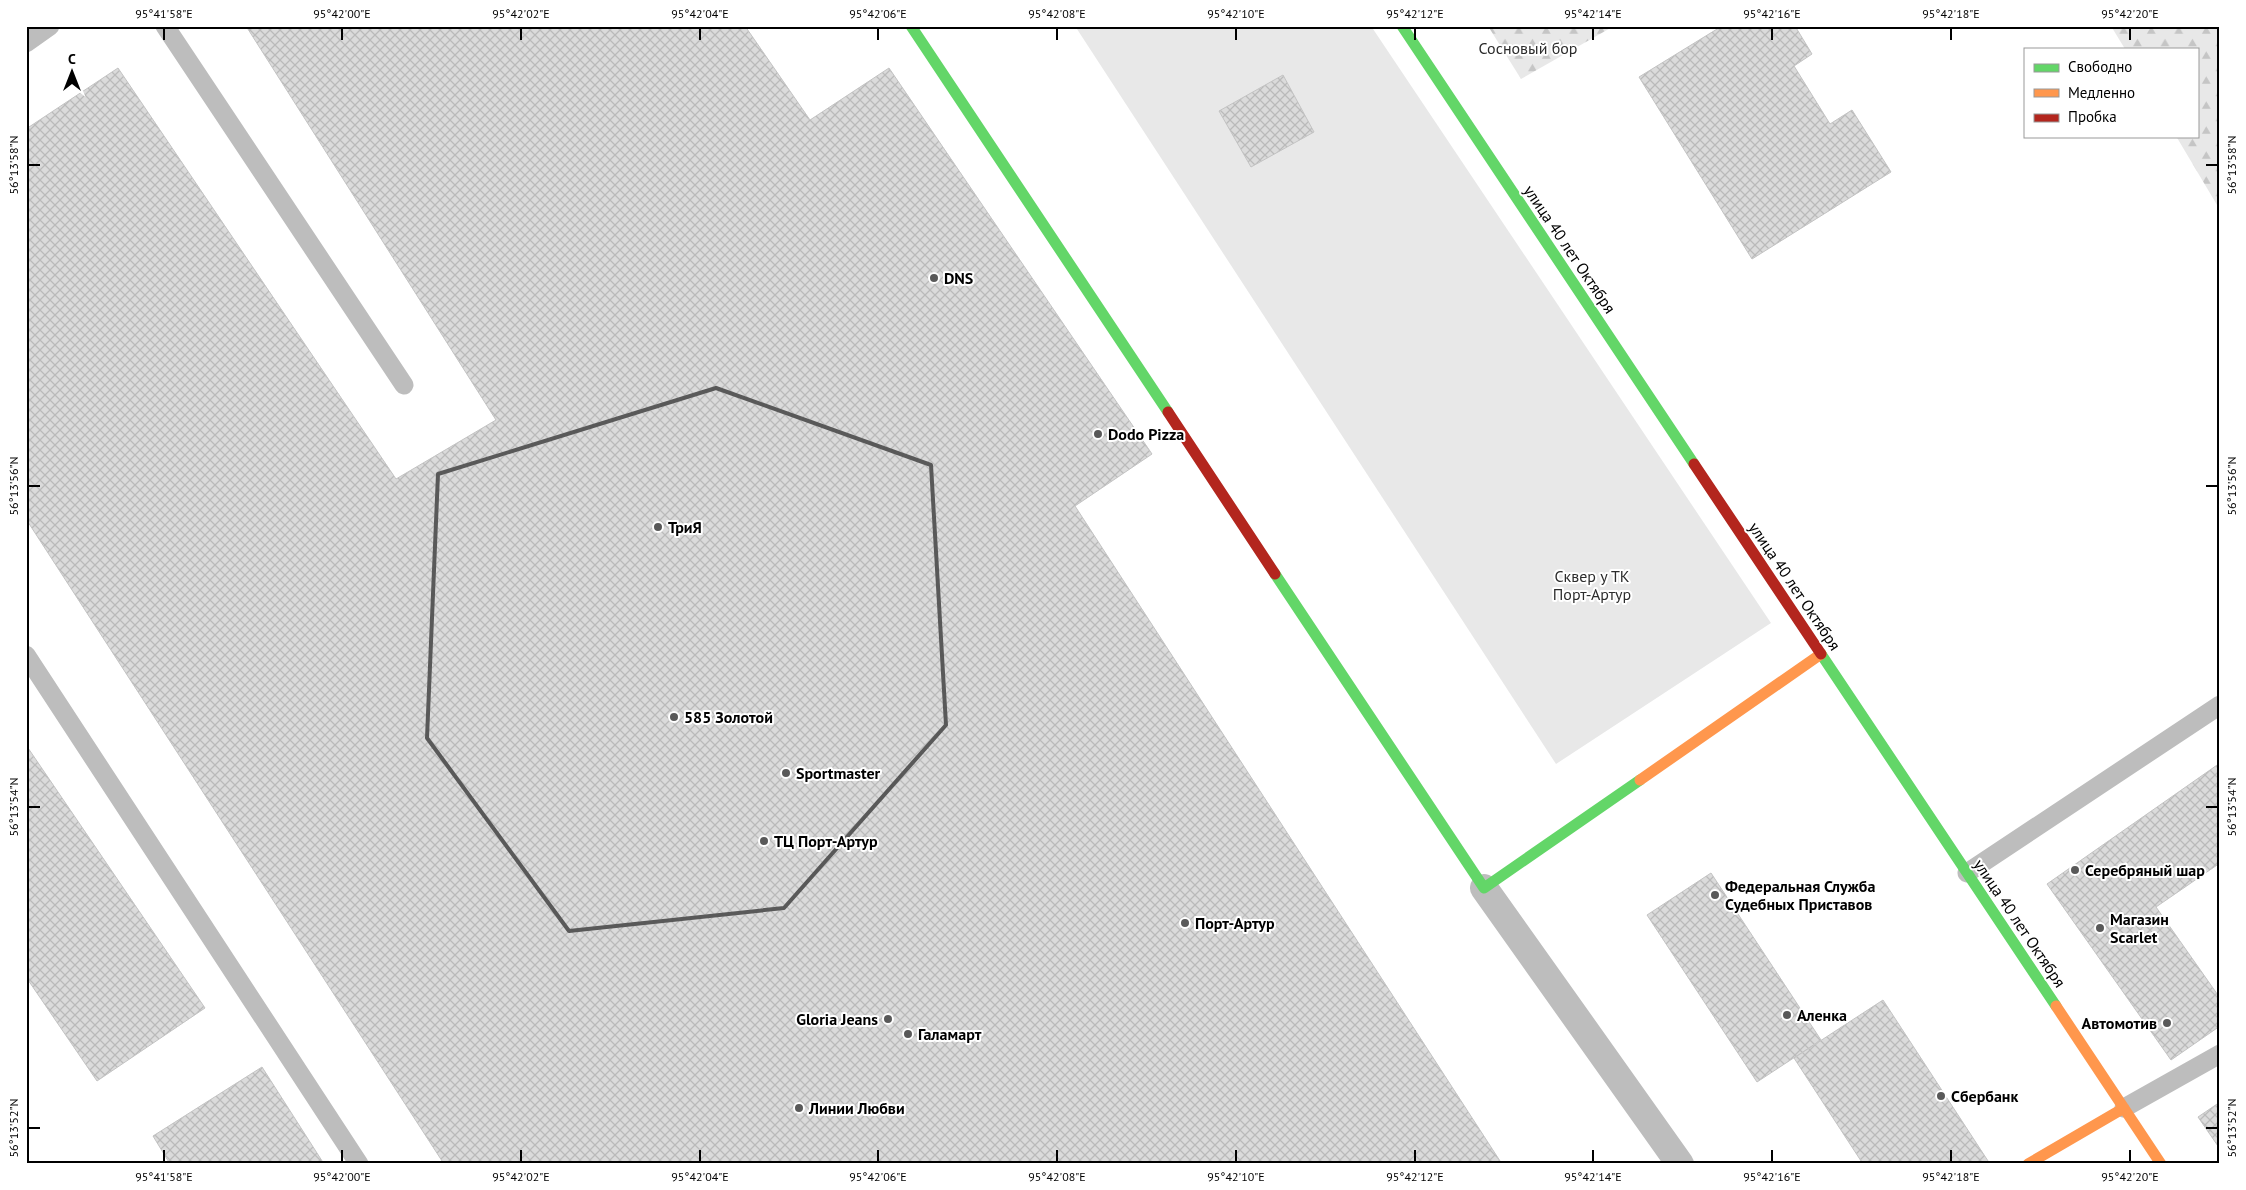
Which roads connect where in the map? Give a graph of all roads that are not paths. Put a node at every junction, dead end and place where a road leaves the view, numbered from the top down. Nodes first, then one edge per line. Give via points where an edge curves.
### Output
1 (50, 26) edge
2 (165, 26) edge
3 (911, 26) edge
4 (1402, 26) edge
5 (26, 43) edge
6 (404, 385) dead end
7 (26, 654) edge
8 (1821, 654) junction
9 (2220, 705) edge
10 (1967, 873) junction
11 (1484, 888) junction
12 (2220, 1054) edge
13 (2124, 1108) junction
14 (359, 1164) edge
15 (1680, 1164) edge
16 (2028, 1164) edge
17 (2161, 1164) edge

1 - 5 lane
2 - 6 lane
3 - 11 street
4 - 8 street, улица 40 лет Октября
7 - 14 lane
8 - 10 street, улица 40 лет Октября
8 - 11 street
9 - 10 lane
10 - 13 street, улица 40 лет Октября
11 - 15 street
12 - 13 lane
13 - 16 street
13 - 17 street, улица 40 лет Октября

